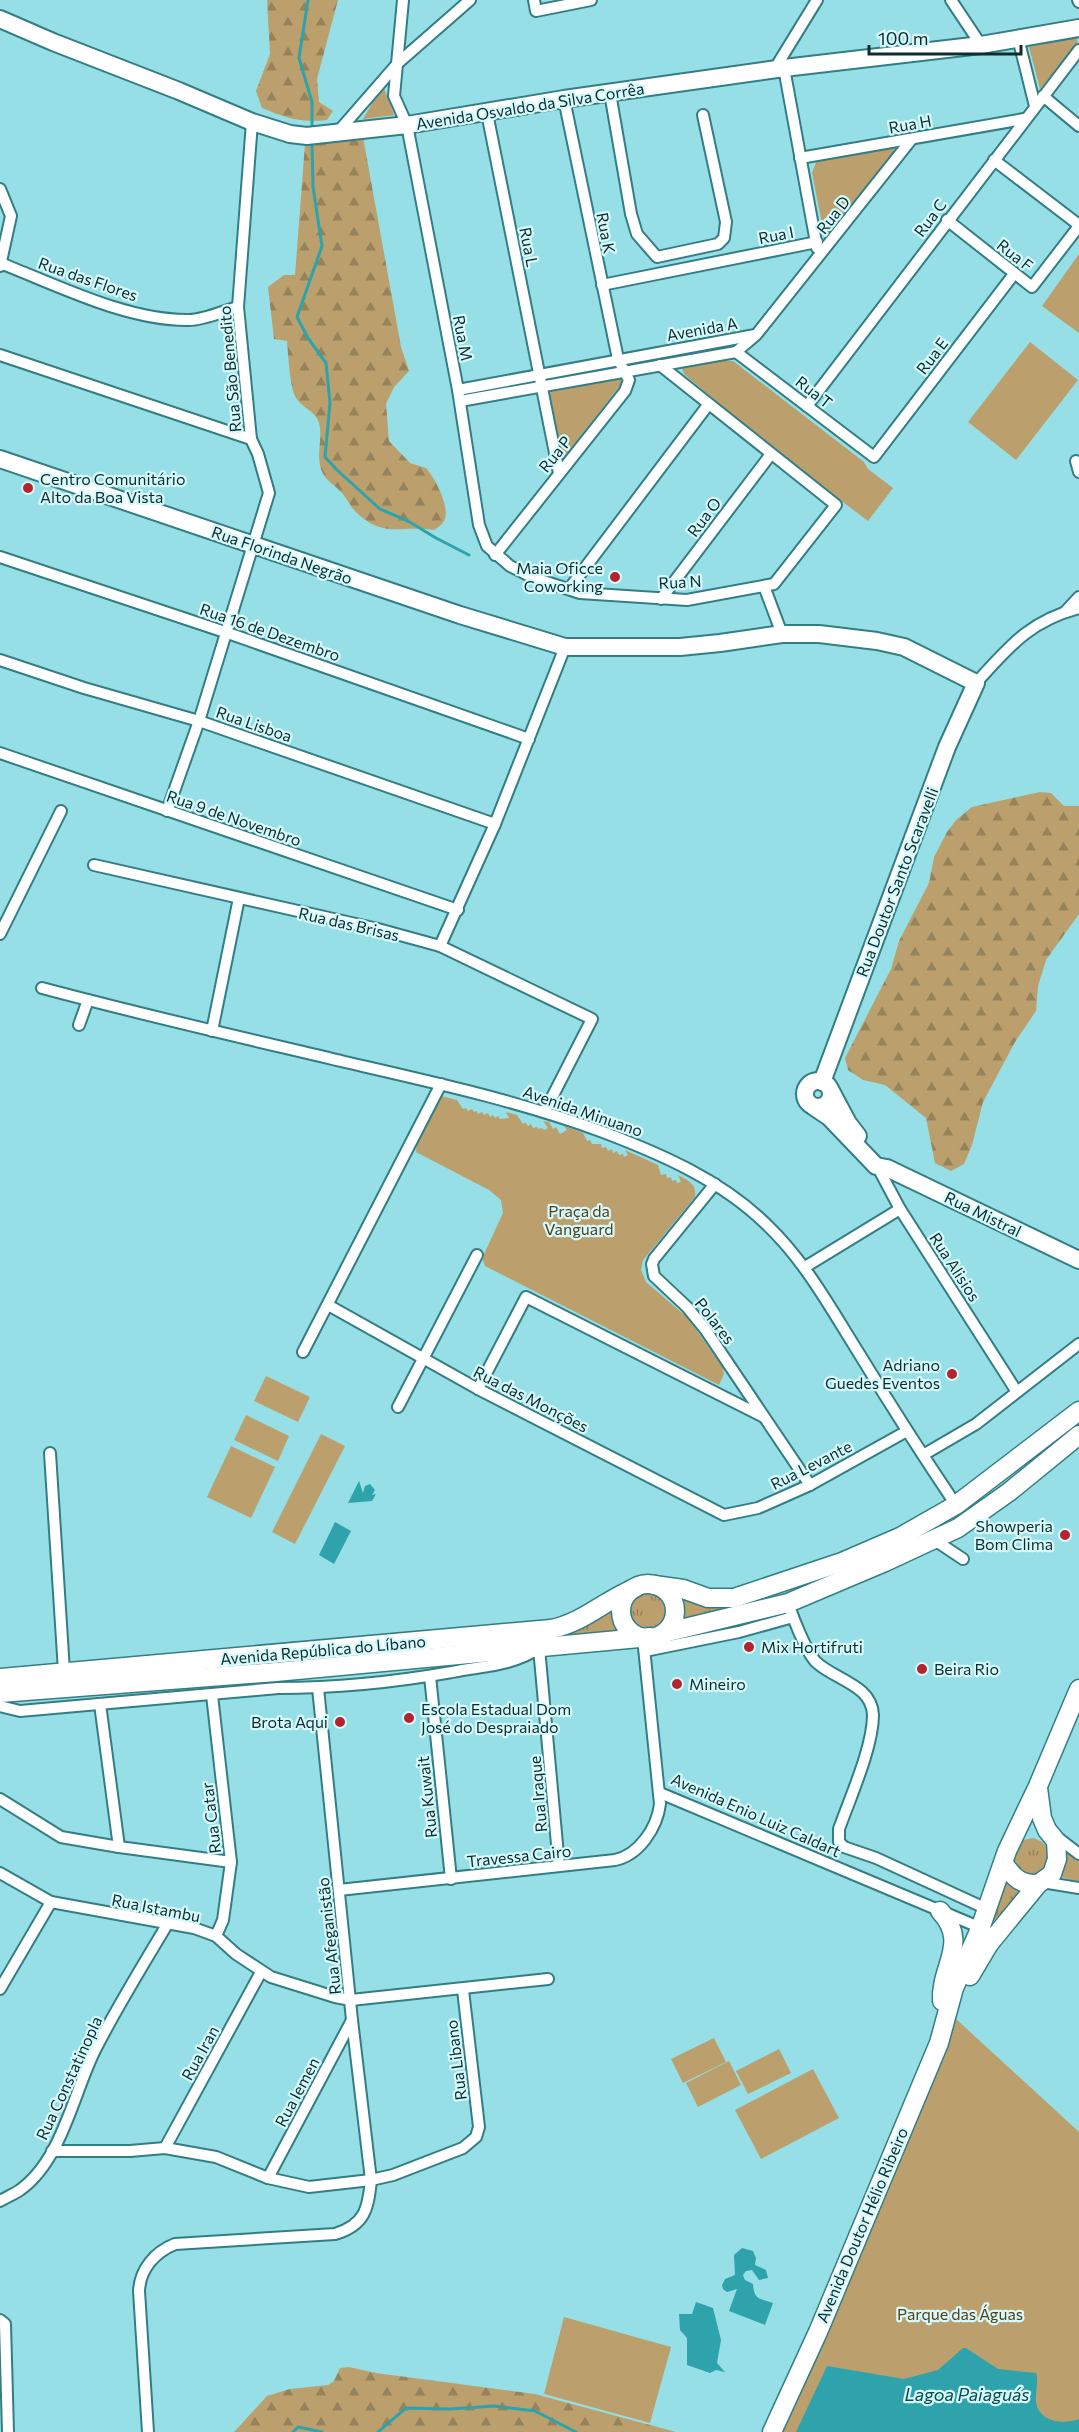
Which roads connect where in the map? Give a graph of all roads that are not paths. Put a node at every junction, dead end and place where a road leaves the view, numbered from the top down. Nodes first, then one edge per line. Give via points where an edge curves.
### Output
1 (404, 0) edge
2 (470, 0) edge
3 (534, 0) edge
4 (591, 0) edge
5 (817, 0) edge
6 (951, 0) edge
7 (0, 19) edge
8 (1079, 28) edge
9 (1018, 38) junction
10 (981, 45) junction
11 (1079, 50) edge
12 (398, 63) junction
13 (779, 69) junction
14 (610, 93) junction
15 (1043, 96) junction
16 (564, 99) junction
17 (1035, 106) junction
18 (487, 113) junction
19 (703, 115) dead end
20 (1024, 120) junction
21 (252, 122) junction
22 (407, 125) junction
23 (1079, 126) edge
24 (335, 134) junction
25 (911, 140) junction
26 (800, 158) junction
27 (994, 160) junction
28 (0, 189) edge
29 (947, 220) junction
30 (1079, 225) edge
31 (817, 242) junction
32 (819, 258) junction
33 (0, 264) edge
34 (1014, 274) junction
35 (602, 285) junction
36 (238, 307) junction
37 (756, 335) junction
38 (736, 351) junction
39 (0, 355) edge
40 (618, 359) junction
41 (660, 365) junction
42 (624, 370) junction
43 (539, 374) junction
44 (542, 387) junction
45 (459, 396) junction
46 (708, 405) junction
47 (807, 406) junction
48 (251, 439) junction
49 (771, 454) junction
50 (874, 457) joint
51 (0, 459) edge
52 (559, 473) junction
53 (254, 546) junction
54 (495, 555) junction
55 (0, 557) edge
56 (764, 586) junction
57 (569, 590) junction
58 (1079, 597) edge
59 (661, 599) junction
60 (1079, 608) edge
61 (1065, 612) junction
62 (225, 632) junction
63 (782, 634) junction
64 (565, 647) junction
65 (0, 660) edge
66 (976, 683) junction
67 (200, 720) junction
68 (529, 739) junction
69 (0, 753) edge
70 (61, 811) dead end
71 (167, 811) junction
72 (495, 824) junction
73 (94, 866) dead end
74 (239, 898) junction
75 (458, 910) junction
76 (0, 934) edge
77 (440, 946) junction
78 (42, 988) dead end
79 (88, 1000) junction
80 (79, 1026) dead end
81 (212, 1031) junction
82 (441, 1084) junction
83 (826, 1086) junction
84 (545, 1111) junction
85 (879, 1163) junction
86 (715, 1184) junction
87 (900, 1209) junction
88 (477, 1255) dead end
89 (1079, 1260) edge
90 (805, 1267) junction
91 (328, 1305) junction
92 (1079, 1344) edge
93 (303, 1352) dead end
94 (424, 1360) junction
95 (478, 1389) junction
96 (1017, 1392) junction
97 (398, 1407) dead end
98 (1079, 1411) edge
99 (762, 1416) junction
100 (907, 1431) junction
101 (1079, 1435) edge
102 (50, 1453) dead end
103 (923, 1455) junction
104 (810, 1485) junction
105 (956, 1505) junction
106 (724, 1515) joint
107 (933, 1539) junction
108 (963, 1558) dead end
109 (654, 1585) junction
110 (635, 1588) junction
111 (790, 1610) junction
112 (651, 1640) junction
113 (539, 1648) junction
114 (64, 1671) junction
115 (430, 1676) junction
116 (0, 1678) edge
117 (277, 1680) junction
118 (318, 1688) junction
119 (1079, 1689) edge
120 (0, 1693) edge
121 (212, 1695) junction
122 (100, 1704) junction
123 (0, 1706) edge
124 (1038, 1786) junction
125 (660, 1793) junction
126 (0, 1799) edge
127 (1017, 1831) junction
128 (1050, 1832) junction
129 (119, 1847) junction
130 (1079, 1854) edge
131 (231, 1862) junction
132 (1004, 1864) junction
133 (559, 1866) junction
134 (0, 1873) edge
135 (451, 1879) junction
136 (1040, 1883) junction
137 (1079, 1888) edge
138 (339, 1890) junction
139 (51, 1902) junction
140 (987, 1909) junction
141 (940, 1911) junction
142 (168, 1923) junction
143 (1002, 1928) junction
144 (980, 1929) junction
145 (216, 1936) junction
146 (261, 1972) junction
147 (548, 1979) dead end
148 (0, 1989) edge
149 (463, 1989) junction
150 (351, 2000) junction
151 (948, 2017) junction
152 (352, 2020) junction
153 (165, 2148) junction
154 (52, 2151) junction
155 (268, 2178) junction
156 (371, 2180) junction
157 (0, 2201) edge
158 (0, 2320) edge
159 (5, 2424) edge
160 (147, 2432) edge
161 (772, 2432) edge

1 - 12 street, Rua M
2 - 12 street
3 - 4 street via 536,11
5 - 13 street
6 - 10 street
7 - 21 street, Avenida Osvaldo da Silva Corrêa
8 - 9 street, Avenida Osvaldo da Silva Corrêa
9 - 10 street, Avenida Osvaldo da Silva Corrêa
9 - 17 street
10 - 13 street, Avenida Osvaldo da Silva Corrêa
11 - 15 street, Rua C
12 - 22 street, Rua M via 394,96
12 - 24 street
13 - 14 street, Avenida Osvaldo da Silva Corrêa
13 - 26 street, Rua I
14 - 16 street, Avenida Osvaldo da Silva Corrêa
14 - 19 street via 631,214 637,234 657,257 718,244 724,238 726,222
15 - 17 street, Rua C
15 - 23 street
16 - 18 street, Avenida Osvaldo da Silva Corrêa
16 - 35 street, Rua K
17 - 20 street, Rua C
18 - 22 street, Avenida Osvaldo da Silva Corrêa
18 - 43 street, Rua L
20 - 25 street, Rua H
20 - 27 street, Rua C
21 - 24 street, Avenida Osvaldo da Silva Corrêa via 290,134
21 - 36 street, Rua São Benedito
22 - 24 street, Avenida Osvaldo da Silva Corrêa
22 - 45 street, Rua M
25 - 26 street, Rua H
25 - 32 street, Rua D
26 - 31 street, Rua I
27 - 29 street, Rua C
27 - 30 street, Rua F
28 - 33 street via 10,216
29 - 34 street, Rua F
29 - 47 street, Rua C
30 - 34 street, Rua F via 1032,287
31 - 32 street
31 - 35 street, Rua I
32 - 37 street, Rua D
33 - 36 street, Rua das Flores via 115,308 165,319 192,320
34 - 50 street, Rua E
35 - 40 street, Rua K
36 - 48 street, Rua São Benedito
37 - 38 street, Avenida A
37 - 40 street, Avenida A
38 - 41 street, Avenida A
38 - 47 street, Rua T
39 - 48 street
40 - 42 street, Rua K
40 - 43 street, Avenida A
41 - 42 street, Avenida A
41 - 46 street
42 - 44 street, Avenida A
42 - 52 street, Rua P via 629,380 625,391
43 - 44 street, Rua L
43 - 45 street, Avenida A
44 - 45 street, Avenida A
44 - 52 street, Rua L
45 - 54 street, Rua M via 479,525
46 - 49 street
46 - 57 street
47 - 50 street, Rua T
48 - 53 street, Rua São Benedito via 269,493
49 - 56 street, Rua N via 836,505 774,584
49 - 59 street, Rua O
51 - 53 street, Rua Florinda Negrão
52 - 54 street, Rua P
53 - 62 street, Rua São Benedito
53 - 64 street, Rua Florinda Negrão
54 - 57 street, Rua N via 534,578
55 - 62 street, Rua 16 de Dezembro
56 - 59 street, Rua N via 687,600
56 - 63 street
57 - 59 street, Rua N
58 - 61 street
60 - 61 street
61 - 66 street via 1040,622 1017,639
62 - 67 street, Rua São Benedito
62 - 68 street, Rua 16 de Dezembro
63 - 64 street, Rua Florinda Negrão via 680,647
63 - 66 street, Rua Florinda Negrão via 842,637 904,647
64 - 68 street
65 - 67 street, Rua Lisboa
66 - 83 street, Rua Doutor Santo Scaravelli via 947,747
67 - 71 street, Rua São Benedito
67 - 72 street, Rua Lisboa
68 - 72 street
69 - 71 street, Rua 9 de Novembro
70 - 76 street
71 - 75 street, Rua 9 de Novembro
72 - 75 street
73 - 74 street, Rua das Brisas
74 - 77 street, Rua das Brisas
74 - 81 street
75 - 77 street
77 - 84 street, Rua das Brisas via 592,1019
78 - 79 street, Avenida Minuano
79 - 80 street
79 - 81 street, Avenida Minuano
81 - 82 street, Avenida Minuano
82 - 84 street, Avenida Minuano
82 - 91 street
83 - 85 street
83 - 85 street, Rua Doutor Santo Scaravelli via 813,1082 805,1092 807,1101
84 - 86 street, Avenida Minuano via 655,1153
85 - 87 street, Rua Alisios
85 - 89 street, Rua Mistral
86 - 90 street, Avenida Minuano via 767,1224
86 - 99 street, Polares via 654,1259 652,1270 705,1329
87 - 90 street
87 - 96 street, Rua Alisios
88 - 94 street
90 - 100 street, Avenida Minuano
91 - 93 street
91 - 94 street, Rua das Monções
92 - 96 street
94 - 95 street, Rua das Monções
94 - 97 street
95 - 99 street via 526,1298
95 - 106 street, Rua das Monções
96 - 103 street via 976,1424
98 - 105 main road, Avenida República do Líbano
99 - 104 street, Polares
100 - 103 street, Avenida Minuano
100 - 104 street, Rua Levante
101 - 107 main road, Avenida República do Líbano via 958,1528
102 - 114 street
103 - 105 street, Avenida Minuano
104 - 106 street, Rua Levante via 758,1508
105 - 109 main road, Avenida República do Líbano via 900,1538 749,1594 719,1599 683,1588
107 - 108 street
107 - 111 main road, Avenida República do Líbano
109 - 110 main road, Avenida República do Líbano
109 - 112 main road via 667,1592 674,1606 673,1621
110 - 112 main road via 623,1601 622,1620 626,1628
110 - 114 main road, Avenida República do Líbano via 574,1623 551,1629
111 - 112 main road, Avenida República do Líbano
111 - 112 street via 739,1632
111 - 140 street via 815,1661 868,1698 873,1713 871,1732 839,1829 839,1842
112 - 113 main road, Avenida República do Líbano
112 - 125 street, Avenida Enio Luiz Caldart
113 - 115 street, Avenida República do Líbano via 515,1660
113 - 117 main road, Avenida República do Líbano
113 - 133 street, Rua Iraque
114 - 116 main road, Avenida República do Líbano
115 - 118 street, Avenida República do Líbano
115 - 135 street, Rua Kuwait
117 - 118 street, Avenida República do Líbano
117 - 120 main road, Avenida República do Líbano
117 - 121 street, Avenida República do Líbano
118 - 138 street, Rua Afeganistão
119 - 124 main road, Avenida Doutor Hélio Ribeiro
121 - 122 street, Avenida República do Líbano
121 - 131 street, Rua Catar
122 - 123 street, Avenida República do Líbano via 20,1711
122 - 129 street
124 - 127 main road, Avenida Doutor Hélio Ribeiro
124 - 128 main road, Avenida Doutor Hélio Ribeiro via 1039,1808
125 - 133 street, Travessa Cairo via 657,1819 631,1854 615,1860
125 - 141 street, Avenida Enio Luiz Caldart
126 - 129 street via 61,1837
127 - 128 main road via 1032,1828
127 - 132 main road, Avenida Doutor Hélio Ribeiro
128 - 130 street
128 - 136 main road, Avenida Doutor Hélio Ribeiro via 1057,1850 1055,1868
129 - 131 street
131 - 145 street, Rua Catar via 223,1920
132 - 136 main road via 1019,1882
132 - 140 main road, Avenida Doutor Hélio Ribeiro
133 - 135 street, Travessa Cairo
134 - 139 street, Rua Istambu
135 - 138 street, Travessa Cairo
136 - 137 street
136 - 143 main road, Avenida Doutor Hélio Ribeiro
138 - 150 street, Rua Afeganistão
139 - 142 street, Rua Istambu
139 - 148 street
140 - 144 main road, Avenida Doutor Hélio Ribeiro
141 - 144 street, Avenida Enio Luiz Caldart
141 - 151 main road via 954,1929 942,1985 941,2000
142 - 145 street, Rua Istambu
142 - 154 street, Rua Constatinopla via 97,2047
143 - 144 street
143 - 151 main road, Avenida Doutor Hélio Ribeiro via 978,1961
144 - 151 main road, Avenida Doutor Hélio Ribeiro via 954,1988
145 - 146 street, Rua Istambu
146 - 150 street, Rua Istambu
146 - 153 street, Rua Iran
147 - 149 street, Rua Istambu
149 - 150 street, Rua Istambu
149 - 156 street, Rua Libano via 479,2127 476,2137 463,2148
150 - 152 street, Rua Afeganistão
151 - 161 main road, Avenida Doutor Hélio Ribeiro via 818,2332
152 - 155 street, Rua Iemen
152 - 156 street, Rua Afeganistão
153 - 154 street
153 - 155 street via 216,2157
154 - 157 street, Rua Constatinopla via 21,2189
155 - 156 street via 309,2187
156 - 160 street, Rua Afeganistão via 363,2218 348,2230 175,2244 150,2260 139,2291
158 - 159 street via 5,2324

